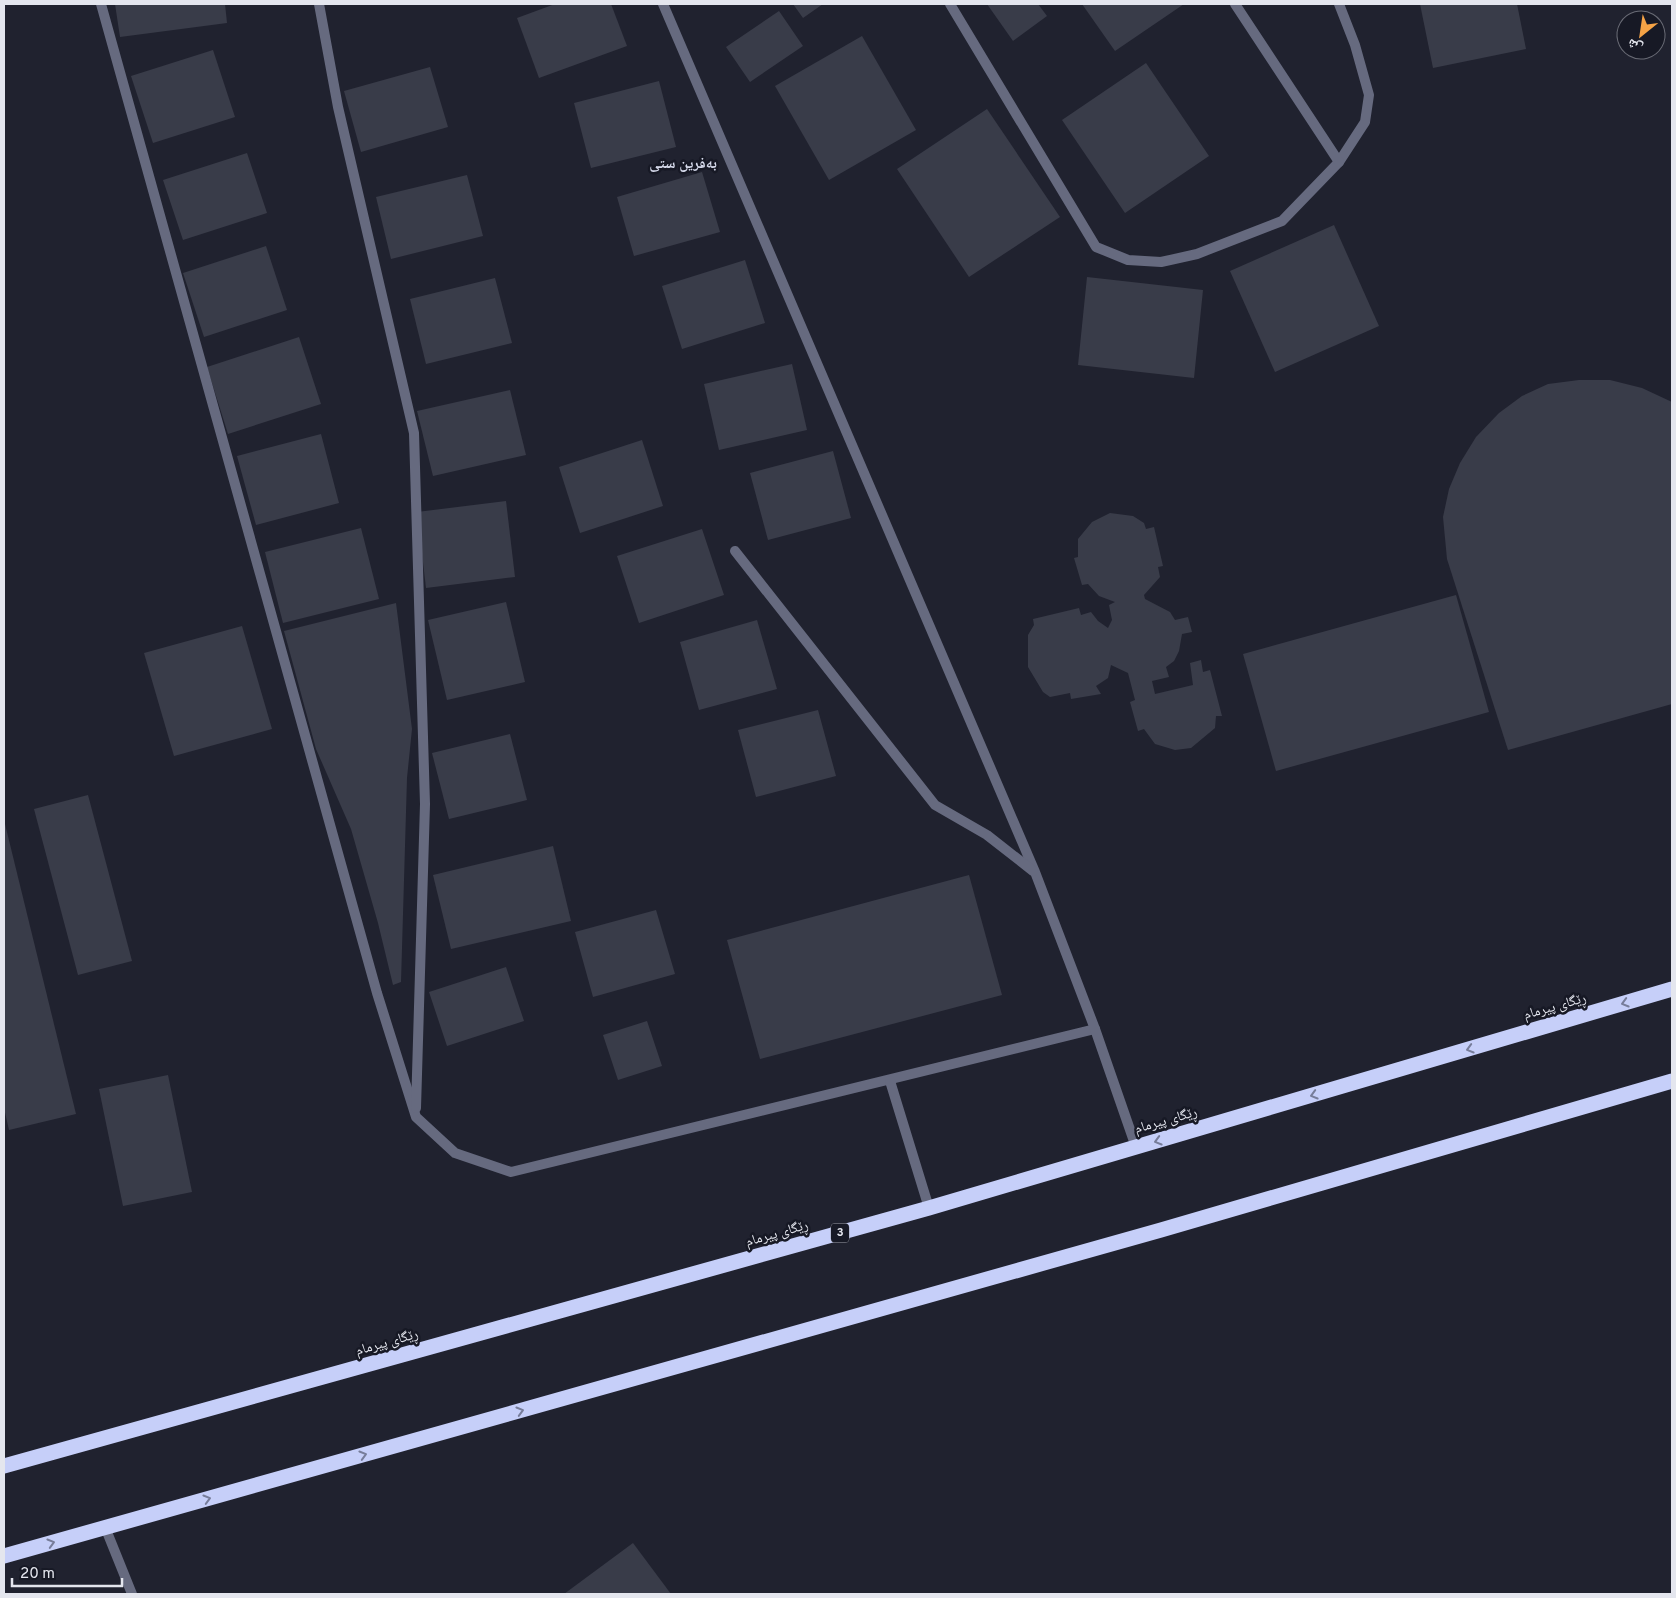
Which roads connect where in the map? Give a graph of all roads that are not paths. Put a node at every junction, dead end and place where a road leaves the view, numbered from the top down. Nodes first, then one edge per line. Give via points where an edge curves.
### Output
1 (101, 4) edge
2 (319, 4) edge
3 (664, 4) edge
4 (950, 4) edge
5 (1236, 4) edge
6 (1339, 4) edge
7 (1339, 162) junction
8 (735, 551) dead end
9 (1034, 872) junction
10 (1672, 989) edge
11 (1095, 1029) junction
12 (890, 1080) junction
13 (1672, 1081) edge
14 (416, 1117) junction
15 (1136, 1147) junction
16 (929, 1208) junction
17 (4, 1466) edge
18 (105, 1527) junction
19 (4, 1556) edge
20 (132, 1594) edge

1 - 14 street via 377,993
2 - 14 street via 338,107 414,433 424,804
3 - 9 street
4 - 7 street via 1096,247 1128,260 1162,262 1197,254 1282,221
5 - 7 street
6 - 7 street via 1369,95 1366,122
8 - 9 street via 935,805 987,836
9 - 11 street
10 -> 15 highway, ڕێگای پیرمام / 3
11 - 12 street
11 - 15 street
12 - 14 street via 511,1172 455,1153
12 - 16 street
18 -> 13 highway via 1161,1230
15 - 16 highway, ڕێگای پیرمام / 3
16 - 17 highway, ڕێگای پیرمام / 3
19 -> 18 highway
18 - 20 street

